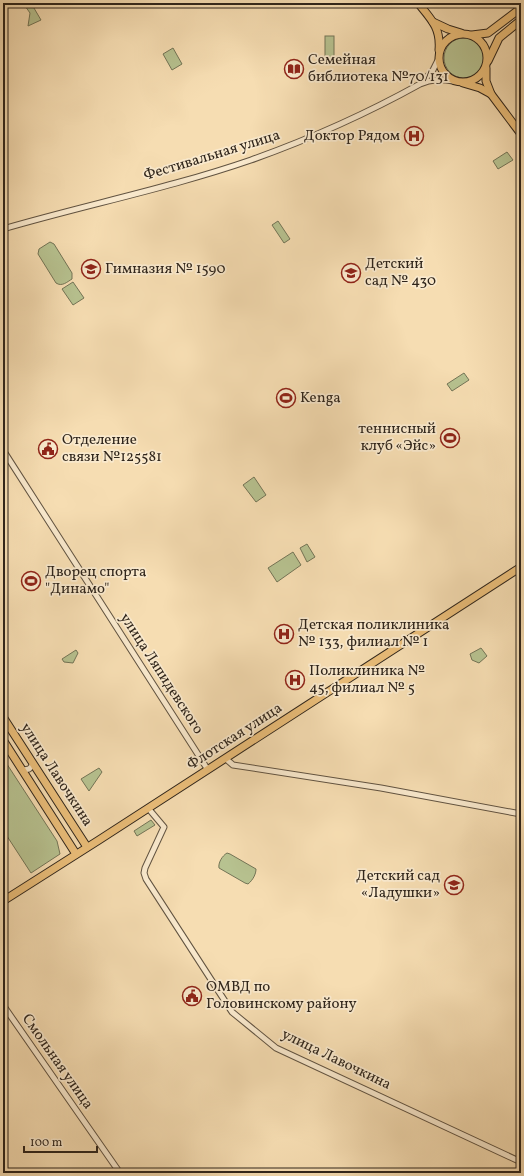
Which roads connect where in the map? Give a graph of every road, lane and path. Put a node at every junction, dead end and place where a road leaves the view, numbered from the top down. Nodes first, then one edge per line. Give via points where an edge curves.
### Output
1 (418, 3) edge
2 (521, 8) edge
3 (521, 20) edge
4 (433, 22) junction
5 (466, 34) junction
6 (439, 55) junction
7 (487, 63) junction
8 (453, 81) junction
9 (461, 83) junction
10 (420, 84) junction
11 (491, 94) junction
12 (521, 134) edge
13 (3, 229) edge
14 (3, 450) edge
15 (521, 568) edge
16 (3, 718) edge
17 (3, 740) edge
18 (226, 759) junction
19 (32, 762) junction
20 (21, 768) junction
21 (208, 770) junction
22 (148, 808) junction
23 (521, 814) edge
24 (87, 847) junction
25 (76, 854) junction
26 (3, 901) edge
27 (3, 1005) edge
28 (521, 1162) edge
29 (120, 1173) edge

1 - 4 main road
2 - 5 main road via 488,33
3 - 7 main road via 499,38
4 - 5 main road
4 - 6 main road via 439,36
5 - 6 main road via 451,37 442,46
5 - 7 main road via 483,44
6 - 8 main road via 442,71
6 - 10 street, Фестивальная улица via 433,70
7 - 9 main road via 477,78
7 - 11 main road via 486,81
8 - 9 main road
8 - 10 street, Фестивальная улица via 437,79
9 - 11 main road
10 - 13 street, Фестивальная улица via 338,125 251,160
11 - 12 main road
14 - 21 street, улица Ляпидевского
15 - 18 main road, Флотская улица
16 - 19 main road, улица Лавочкина
17 - 20 main road, улица Лавочкина
18 - 21 main road, Флотская улица
18 - 23 street via 233,765 381,788
19 - 20 street via 29,769
19 - 24 main road, улица Лавочкина
20 - 25 main road, улица Лавочкина
21 - 22 main road, Флотская улица
22 - 24 main road, Флотская улица
22 - 28 street, улица Лавочкина via 164,827 145,868 146,879 232,1012 276,1048
24 - 25 main road, Флотская улица
25 - 26 main road, Флотская улица
27 - 29 street, Смольная улица

